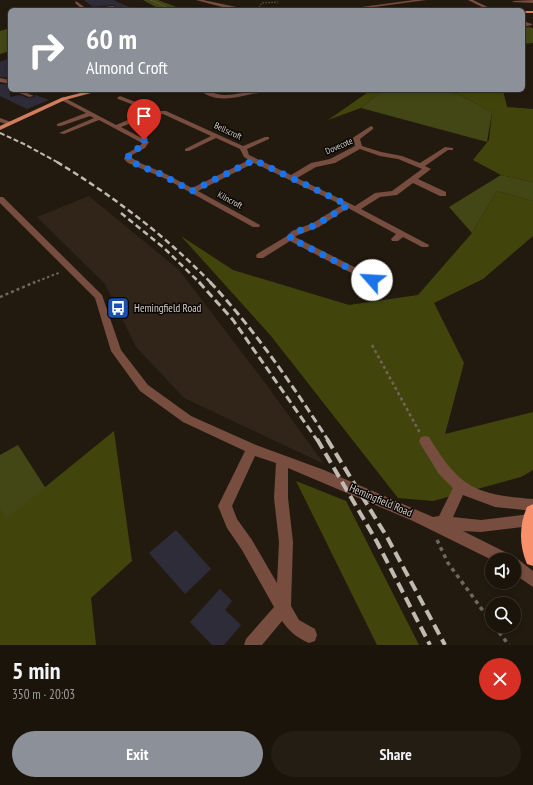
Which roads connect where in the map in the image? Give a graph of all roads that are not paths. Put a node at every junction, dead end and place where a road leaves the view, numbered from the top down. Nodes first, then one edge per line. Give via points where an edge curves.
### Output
1 (198, 0) edge
2 (381, 0) edge
3 (424, 0) edge
4 (470, 0) edge
5 (531, 0) edge
6 (76, 2) dead end
7 (514, 2) dead end
8 (108, 3) dead end
9 (232, 3) dead end
10 (388, 4) junction
11 (113, 7) joint
12 (226, 7) junction
13 (84, 8) edge
14 (104, 8) edge
15 (234, 8) edge
16 (357, 8) edge
17 (488, 8) edge
18 (525, 23) edge
19 (525, 25) edge
20 (20, 92) edge
21 (91, 92) edge
22 (205, 92) edge
23 (253, 92) edge
24 (31, 96) dead end
25 (142, 97) dead end
26 (120, 98) dead end
27 (63, 99) junction
28 (130, 102) junction
29 (151, 113) junction
30 (90, 114) junction
31 (99, 118) junction
32 (0, 120) edge
33 (5, 125) edge
34 (59, 125) dead end
35 (116, 127) junction
36 (371, 128) dead end
37 (62, 133) dead end
38 (216, 136) junction
39 (267, 138) dead end
40 (359, 147) junction
41 (242, 148) junction
42 (451, 149) dead end
43 (187, 150) dead end
44 (254, 160) junction
45 (420, 166) junction
46 (291, 178) junction
47 (412, 180) junction
48 (192, 191) junction
49 (443, 194) dead end
50 (0, 199) edge
51 (351, 207) junction
52 (256, 225) dead end
53 (290, 238) junction
54 (425, 245) dead end
55 (260, 256) dead end
56 (372, 280) dead end
57 (425, 441) road end
58 (252, 449) junction
59 (282, 460) junction
60 (460, 487) junction
61 (532, 512) edge
62 (422, 519) junction
63 (443, 523) junction
64 (493, 553) edge
65 (533, 558) edge
66 (521, 571) edge
67 (533, 580) edge
68 (283, 608) junction
69 (309, 636) dead end
70 (252, 645) edge

1 - 12 street
2 - 10 street
3 - 10 street
4 - 17 street
5 - 7 street via 533,2
6 - 13 street
8 - 11 street
9 - 12 street
10 - 16 street
11 - 14 street
12 - 15 street
18 - 19 street via 530,24
20 - 24 street
21 - 27 main road
22 - 23 street via 224,97
25 - 28 street
26 - 28 street
27 - 30 street
27 - 33 main road
28 - 29 street
29 - 35 street
29 - 38 street, Bellscroft via 164,112
30 - 31 street
30 - 34 street
31 - 35 street
31 - 37 street
32 - 33 street
35 - 48 street via 146,142 143,147 127,156 132,162
36 - 40 street via 356,138
38 - 41 street, Bellscroft
38 - 43 street
39 - 41 street
40 - 45 street, Dovecote via 400,157
40 - 46 street, Dovecote via 332,161 314,165
41 - 44 street, Bellscroft via 246,156
42 - 45 street via 447,148
44 - 46 street, Bellscroft
44 - 48 street, Kilncroft
45 - 47 street via 427,169
46 - 51 street, Bellscroft
47 - 49 street
47 - 51 street via 394,193 378,195
48 - 52 street, Kilncroft
50 - 58 street, Hemingfield Road via 99,296 116,351 144,388 187,419
51 - 53 street via 316,225 295,232
51 - 54 street, Bellscroft via 399,236
53 - 55 street
53 - 56 street via 362,275 373,276
57 - 60 street via 443,470
58 - 59 street, Hemingfield Road
58 - 68 street via 225,506 232,523
59 - 62 street, Hemingfield Road
59 - 68 street via 281,498 286,542
60 - 61 street via 476,496
60 - 63 street
61 - 63 street, Hemingfield Road via 481,526
61 - 65 highway via 529,537
62 - 63 street, Hemingfield Road
62 - 64 street, Hemingfield Road
66 - 67 street
68 - 69 street via 294,625
68 - 70 street

